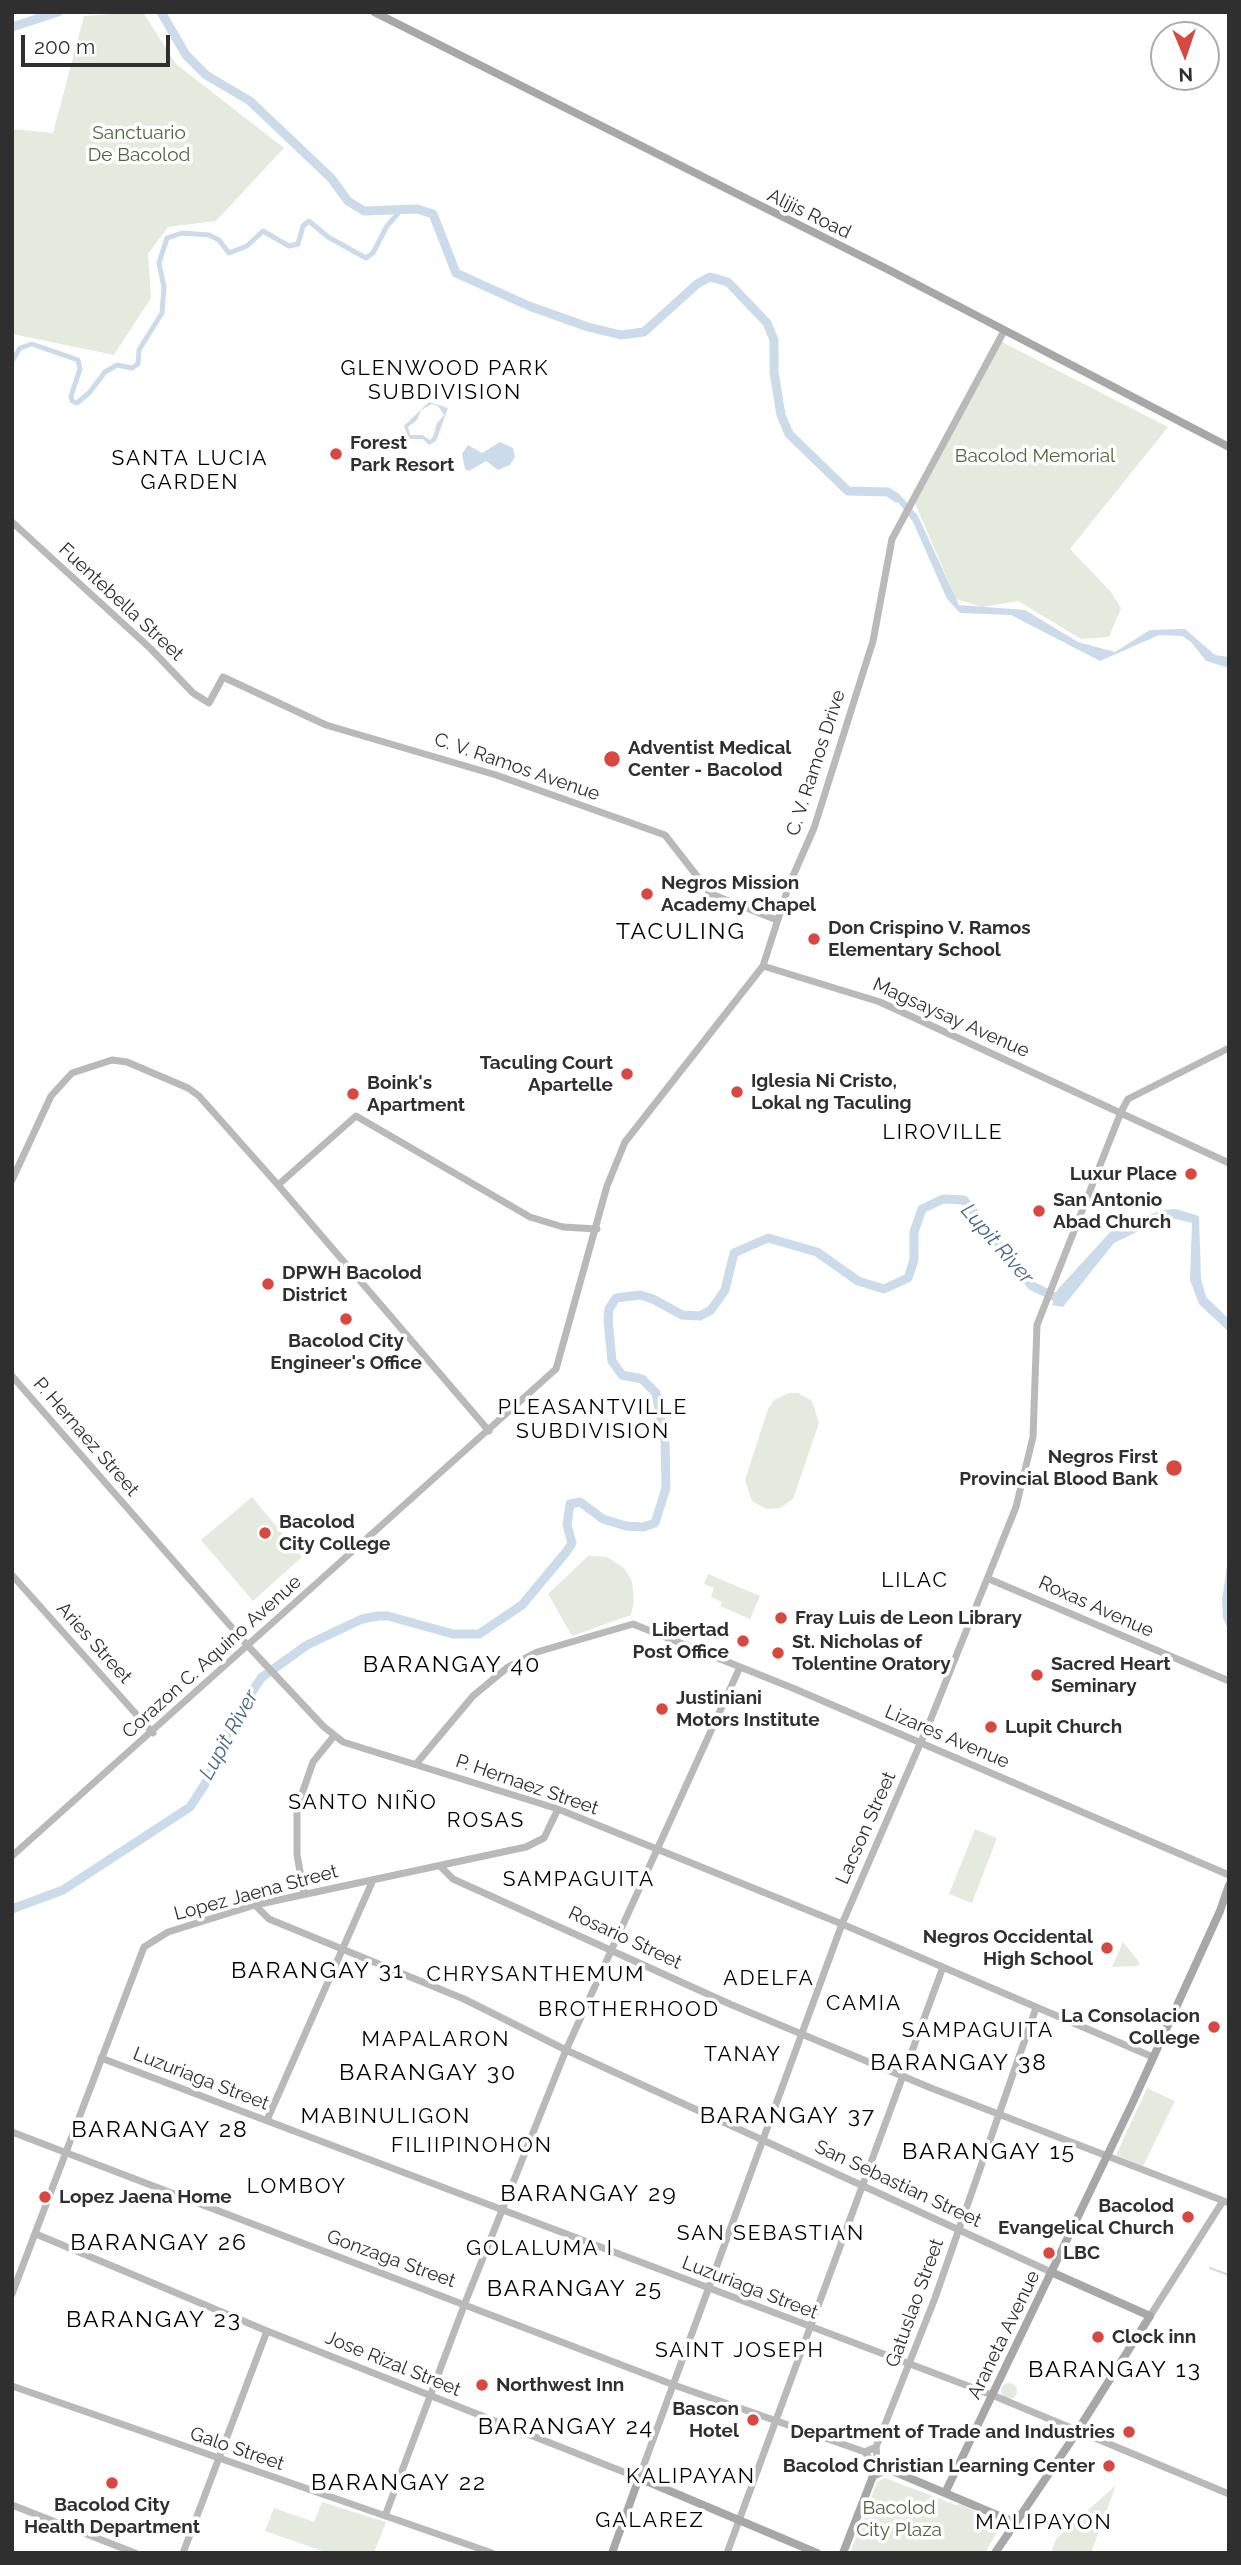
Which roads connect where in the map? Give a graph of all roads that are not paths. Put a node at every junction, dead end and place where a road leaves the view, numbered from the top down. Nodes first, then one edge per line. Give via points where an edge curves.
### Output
1 (374, 12) edge
2 (1004, 331) junction
3 (1229, 447) edge
4 (12, 522) edge
5 (223, 677) joint
6 (777, 920) junction
7 (763, 965) junction
8 (1229, 1048) edge
9 (1121, 1112) junction
10 (1229, 1163) edge
11 (12, 1180) edge
12 (278, 1185) junction
13 (597, 1229) junction
14 (12, 1376) edge
15 (489, 1431) junction
16 (12, 1575) edge
17 (989, 1579) junction
18 (248, 1646) junction
19 (730, 1663) junction
20 (740, 1667) junction
21 (732, 1681) junction
22 (1229, 1681) edge
23 (153, 1732) junction
24 (334, 1735) junction
25 (920, 1743) junction
26 (416, 1764) junction
27 (558, 1809) junction
28 (660, 1850) junction
29 (12, 1856) edge
30 (441, 1867) junction
31 (1229, 1875) edge
32 (373, 1880) junction
33 (1229, 1885) edge
34 (304, 1893) junction
35 (255, 1905) junction
36 (842, 1924) junction
37 (344, 1950) junction
38 (613, 1951) junction
39 (943, 1967) junction
40 (1036, 2008) junction
41 (802, 2035) junction
42 (566, 2050) junction
43 (1153, 2057) junction
44 (101, 2058) junction
45 (902, 2076) junction
46 (999, 2115) junction
47 (267, 2120) junction
48 (12, 2132) edge
49 (765, 2139) junction
50 (67, 2152) junction
51 (1107, 2157) junction
52 (862, 2186) junction
53 (1226, 2202) edge
54 (502, 2212) junction
55 (959, 2230) junction
56 (36, 2234) junction
57 (1052, 2272) junction
58 (708, 2290) junction
59 (12, 2294) edge
60 (465, 2303) junction
61 (1150, 2316) junction
62 (811, 2328) junction
63 (267, 2331) junction
64 (910, 2364) junction
65 (674, 2385) junction
66 (12, 2386) edge
67 (429, 2395) junction
68 (992, 2395) junction
69 (777, 2421) junction
70 (1078, 2429) junction
71 (876, 2447) junction
72 (865, 2452) junction
73 (219, 2459) junction
74 (888, 2469) junction
75 (639, 2478) junction
76 (872, 2478) junction
77 (945, 2493) junction
78 (1229, 2494) edge
79 (12, 2505) edge
80 (385, 2515) junction
81 (740, 2519) junction
82 (1016, 2523) junction
83 (135, 2553) edge
84 (183, 2553) edge
85 (492, 2553) edge
86 (612, 2553) edge
87 (727, 2553) edge
88 (817, 2553) edge
89 (843, 2553) edge
90 (995, 2553) edge

1 - 2 main road, Alijis Road
2 - 3 main road, Alijis Road
2 - 6 street, C. V. Ramos Drive via 891,539 873,641 814,828
4 - 5 street, Fuentebella Street via 151,649 192,693 209,703
5 - 6 street, C. V. Ramos Avenue via 326,724 466,765 665,835 711,894
6 - 7 street, C. V. Ramos Drive
7 - 9 street, Magsaysay Avenue via 880,1002
7 - 13 street, Corazon C. Aquino Avenue via 625,1142 607,1186
8 - 9 street via 1128,1099
9 - 10 street, Magsaysay Avenue
9 - 17 street, Lacson Street via 1035,1334 1030,1450 1016,1507
11 - 12 street via 60,1083 72,1073 112,1060 145,1067 194,1091
12 - 13 street via 356,1116 530,1217 563,1227
12 - 15 street
13 - 15 street, Corazon C. Aquino Avenue via 560,1363
14 - 18 street, P. Hernaez Street
15 - 18 street, Corazon C. Aquino Avenue
16 - 23 street, Aries Street
17 - 22 street, Roxas Avenue
17 - 25 street, Lacson Street
18 - 23 street, Corazon C. Aquino Avenue
18 - 24 street, P. Hernaez Street
19 - 20 street, Lizares Avenue
19 - 21 street
19 - 26 street, Lizares Avenue via 633,1624 537,1652 508,1667 472,1696
20 - 21 street
20 - 25 street, Lizares Avenue
21 - 28 street
23 - 29 street, Corazon C. Aquino Avenue
24 - 26 street, P. Hernaez Street via 359,1748
24 - 34 street via 313,1762 297,1808 297,1855
25 - 31 street, Lizares Avenue
25 - 36 street, Lacson Street
26 - 27 street, P. Hernaez Street
27 - 28 street, P. Hernaez Street
27 - 30 street, Lopez Jaena Street via 538,1843
28 - 36 street, P. Hernaez Street
28 - 38 street
30 - 32 street, Lopez Jaena Street
30 - 38 street, Rosario Street via 453,1879
32 - 34 street, Lopez Jaena Street
32 - 37 street
33 - 43 main road, Araneta Avenue
34 - 35 street, Lopez Jaena Street
35 - 37 street, San Sebastian Street via 269,1919
35 - 44 street, Lopez Jaena Street via 168,1932 144,1947
36 - 39 street, P. Hernaez Street
36 - 41 street, Lacson Street
37 - 42 street, San Sebastian Street via 464,1999
37 - 47 street
38 - 41 street, Rosario Street
38 - 42 street
39 - 40 street, P. Hernaez Street
39 - 45 street
40 - 43 street, P. Hernaez Street
40 - 46 street, Gatuslao Street
41 - 45 street, Rosario Street
41 - 49 street, Lacson Street
42 - 49 street, San Sebastian Street
42 - 54 street
43 - 51 main road, Araneta Avenue
44 - 47 street, Luzuriaga Street
44 - 50 street, Lopez Jaena Street
45 - 46 street, Rosario Street
45 - 52 street
46 - 51 street, Rosario Street
46 - 55 street, Gatuslao Street
47 - 54 street, Luzuriaga Street
48 - 50 street, Gonzaga Street
49 - 52 street, San Sebastian Street
49 - 58 street, Lacson Street
50 - 56 street, Lopez Jaena Street
50 - 60 street, Gonzaga Street
51 - 53 street, Rosario Street
51 - 57 main road, Araneta Avenue
52 - 55 street, San Sebastian Street
52 - 62 street
53 - 61 street
54 - 58 street, Luzuriaga Street
54 - 60 street
55 - 57 street, San Sebastian Street
55 - 64 street, Gatuslao Street
56 - 59 street, Lopez Jaena Street
56 - 63 street, Jose Rizal Street
57 - 61 main road, San Sebastian Street
57 - 68 main road, Araneta Avenue
58 - 62 street, Luzuriaga Street
58 - 65 street, Lacson Street
60 - 65 street, Gonzaga Street
60 - 67 street
61 - 70 main road
62 - 64 street, Luzuriaga Street
62 - 69 street
63 - 67 street, Jose Rizal Street
63 - 73 street
64 - 68 street, Luzuriaga Street
64 - 71 street, Gatuslao Street
65 - 69 street, Gonzaga Street
65 - 75 street, Lacson Street
66 - 73 street, Galo Street
67 - 75 street, Jose Rizal Street
67 - 80 street
68 - 70 street, Luzuriaga Street
68 - 77 main road, Araneta Avenue
69 - 72 street, Gonzaga Street
69 - 81 street
70 - 78 street, Luzuriaga Street
70 - 82 main road
71 - 72 street
71 - 74 street via 878,2459
72 - 76 street via 872,2462
73 - 80 street, Galo Street
73 - 84 street
74 - 76 main road
74 - 77 main road
75 - 81 main road, Jose Rizal Street
75 - 86 main road, Lacson Street
76 - 89 main road
77 - 82 main road
79 - 83 street
80 - 85 street, Galo Street
81 - 87 street
81 - 88 main road, Jose Rizal Street
82 - 90 main road

